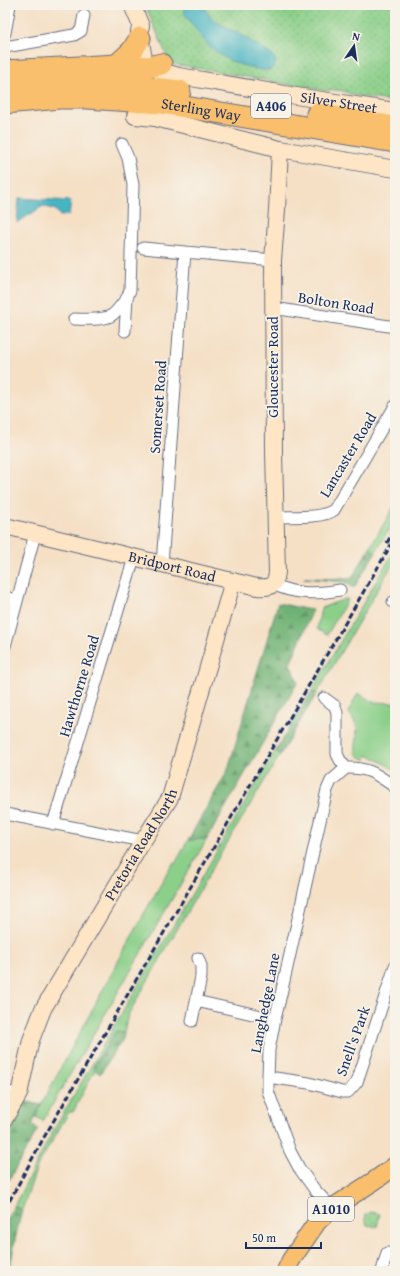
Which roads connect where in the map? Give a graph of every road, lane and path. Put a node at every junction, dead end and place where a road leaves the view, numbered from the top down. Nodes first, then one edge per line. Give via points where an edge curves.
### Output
1 (10, 5) edge
2 (132, 5) edge
3 (84, 15) dead end
4 (140, 32) junction
5 (5, 33) edge
6 (5, 47) edge
7 (117, 65) junction
8 (158, 67) junction
9 (5, 71) edge
10 (5, 86) edge
11 (13, 102) edge
12 (395, 111) edge
13 (135, 116) joint
14 (395, 127) edge
15 (395, 142) edge
16 (122, 144) dead end
17 (280, 149) junction
18 (395, 169) edge
19 (143, 248) dead end
20 (185, 252) junction
21 (273, 260) junction
22 (127, 298) junction
23 (273, 308) junction
24 (74, 319) dead end
25 (395, 327) edge
26 (125, 331) dead end
27 (395, 406) edge
28 (275, 517) junction
29 (5, 526) edge
30 (35, 534) junction
31 (134, 558) junction
32 (162, 564) junction
33 (233, 581) junction
34 (273, 584) junction
35 (340, 590) dead end
36 (5, 597) edge
37 (17, 600) junction
38 (5, 646) edge
39 (324, 698) dead end
40 (346, 768) junction
41 (395, 788) edge
42 (5, 814) edge
43 (53, 824) junction
44 (143, 841) junction
45 (198, 958) dead end
46 (395, 966) edge
47 (196, 1001) junction
48 (274, 1019) junction
49 (192, 1021) dead end
50 (268, 1077) junction
51 (12, 1093) edge
52 (5, 1118) edge
53 (395, 1166) edge
54 (332, 1208) junction
55 (395, 1254) edge
56 (286, 1271) edge
57 (382, 1271) edge

1 - 5 street
2 - 4 street
3 - 6 street via 81,31 74,35
4 - 7 highway via 132,51
4 - 8 street via 144,59
7 - 8 highway
7 - 9 highway
8 - 12 street, Silver Street via 178,76
10 - 14 highway, Sterling Way / A406 via 86,83 143,86
11 - 13 highway, A406 via 75,107
11 - 15 highway, Sterling Way / A406 via 87,98 161,103
13 - 17 street, Sterling Way via 155,118
16 - 22 street via 128,158 133,185 130,290
17 - 18 street, Sterling Way
17 - 21 street, Gloucester Road
19 - 20 street
20 - 21 street
20 - 32 street, Somerset Road
21 - 23 street, Gloucester Road
22 - 24 street via 112,315
22 - 26 street
23 - 25 street, Bolton Road
23 - 28 street, Gloucester Road
27 - 28 street, Lancaster Road via 334,510 328,514
28 - 34 street, Gloucester Road via 277,573
29 - 30 street, Bridport Road
30 - 31 street, Bridport Road
30 - 37 street
31 - 32 street, Bridport Road
31 - 43 street, Hawthorne Road
32 - 33 street, Bridport Road
33 - 34 street, Bridport Road via 264,587
33 - 44 street, Pretoria Road North via 170,798
34 - 35 street, Bridport Road via 306,593
36 - 37 street
37 - 38 street
39 - 40 street via 335,706 337,754
40 - 41 street via 365,769
40 - 48 street, Langhedge Lane via 330,781 327,790
42 - 43 street
43 - 44 street
44 - 51 street, Pretoria Road North via 43,1009
45 - 47 street via 201,966
46 - 50 street, Snell's Park via 357,1082 348,1092
47 - 48 street
47 - 49 street
48 - 50 street, Langhedge Lane
50 - 54 street, Langhedge Lane via 268,1091 290,1151 314,1190
51 - 52 street, Pretoria Road North
53 - 54 main road, A1010
54 - 56 main road, A1010 via 308,1234
55 - 57 street via 387,1252

